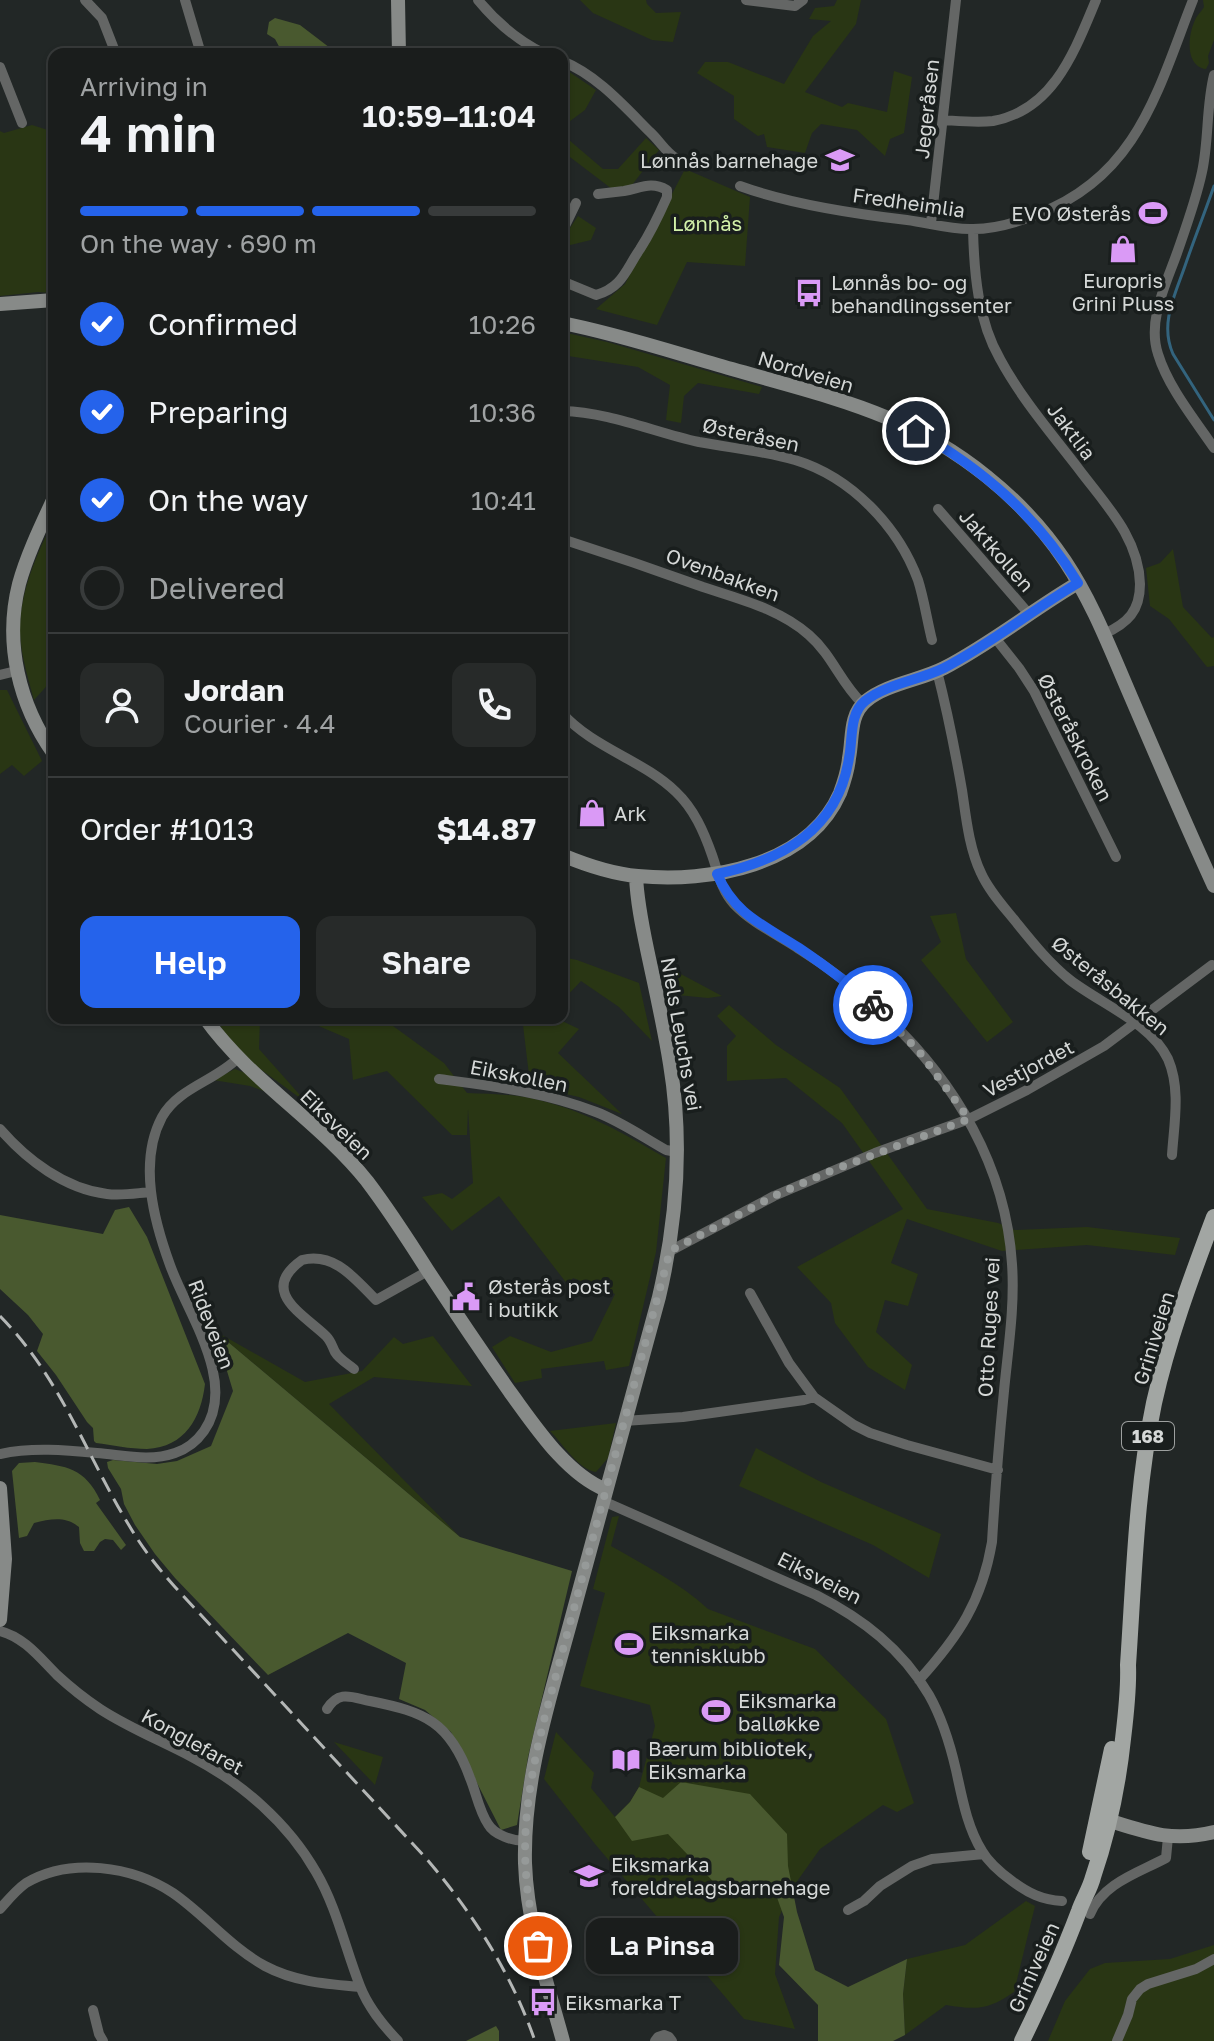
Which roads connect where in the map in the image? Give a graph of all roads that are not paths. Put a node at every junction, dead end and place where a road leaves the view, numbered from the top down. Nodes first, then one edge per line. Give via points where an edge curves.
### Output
1 (85, 0) edge
2 (185, 0) edge
3 (398, 0) edge
4 (478, 0) edge
5 (746, 0) edge
6 (803, 0) edge
7 (956, 0) edge
8 (1096, 0) edge
9 (1193, 0) edge
10 (114, 48) edge
11 (199, 48) edge
12 (399, 48) edge
13 (531, 48) edge
14 (568, 64) edge
15 (0, 67) edge
16 (1214, 75) edge
17 (943, 120) junction
18 (22, 123) dead end
19 (677, 159) dead end
20 (740, 186) dead end
21 (598, 194) dead end
22 (576, 203) dead end
23 (568, 220) edge
24 (931, 223) junction
25 (973, 229) junction
26 (568, 283) edge
27 (48, 300) edge
28 (0, 304) edge
29 (568, 324) edge
30 (568, 411) edge
31 (1214, 448) edge
32 (938, 509) dead end
33 (48, 512) edge
34 (568, 541) edge
35 (1078, 583) junction
36 (1029, 614) junction
37 (1104, 634) junction
38 (996, 639) junction
39 (932, 640) dead end
40 (16, 671) junction
41 (937, 671) junction
42 (0, 675) edge
43 (862, 703) junction
44 (568, 719) edge
45 (48, 746) edge
46 (568, 857) edge
47 (1116, 857) dead end
48 (717, 874) junction
49 (636, 876) junction
50 (1214, 886) edge
51 (1212, 965) edge
52 (210, 1024) edge
53 (1136, 1024) junction
54 (238, 1058) junction
55 (439, 1079) dead end
56 (969, 1119) junction
57 (0, 1129) edge
58 (677, 1152) junction
59 (1172, 1155) dead end
60 (151, 1192) junction
61 (1214, 1217) edge
62 (670, 1251) junction
63 (428, 1271) junction
64 (750, 1293) dead end
65 (354, 1369) dead end
66 (814, 1397) junction
67 (624, 1421) junction
68 (0, 1454) edge
69 (998, 1470) junction
70 (0, 1488) edge
71 (605, 1496) junction
72 (0, 1620) edge
73 (0, 1631) edge
74 (919, 1680) junction
75 (327, 1709) dead end
76 (1103, 1819) junction
77 (1214, 1832) edge
78 (1168, 1837) junction
79 (525, 1841) junction
80 (984, 1854) junction
81 (1062, 1901) dead end
82 (0, 1909) edge
83 (848, 1910) dead end
84 (1085, 1911) junction
85 (1214, 1959) edge
86 (360, 1987) junction
87 (93, 2010) dead end
88 (103, 2041) edge
89 (398, 2041) edge
90 (563, 2041) edge
91 (655, 2041) edge
92 (672, 2041) edge
93 (1022, 2041) edge
94 (1117, 2041) edge

1 - 10 street via 102,18
2 - 11 street
3 - 12 street
4 - 13 street
5 - 6 street via 795,6
7 - 17 street, Jegeråsen
8 - 17 street via 1066,68 1033,105 990,121
9 - 25 street, Fredheimlia via 1144,122 1109,169 1048,211
14 - 19 street via 601,85
15 - 18 street
16 - 31 street via 1202,172 1155,330 1166,374
17 - 24 street, Jegeråsen
20 - 24 street, Fredheimlia via 798,202
21 - 26 street via 647,184 667,190 649,237 624,278 596,295
22 - 23 street
24 - 25 street, Fredheimlia
25 - 37 street, Jaktlia via 979,296 999,358 1133,548 1140,573 1136,609
27 - 28 street
29 - 35 street, Nordveien via 844,402 916,431 965,461 1012,500 1053,544
30 - 39 street, Østeråsen via 600,414 686,439 779,456 842,482 875,512 904,552 919,584
32 - 36 street, Jaktkollen
33 - 40 street via 19,586
34 - 43 street, Ovenbakken via 785,618 823,648
35 - 36 street
35 - 37 street, Nordveien
36 - 38 street
37 - 50 street, Nordveien
38 - 41 street
38 - 47 street, Østeråskroken via 1034,691
40 - 42 street
40 - 45 street
41 - 43 street
41 - 53 street, Østeråsbakken via 981,873 1051,963
43 - 48 street via 854,718 845,780 823,818 785,851
44 - 48 street, Otto Ruges vei via 685,801 703,832
46 - 49 street
48 - 49 street
48 - 56 street, Otto Ruges vei via 735,905 814,958 889,1019
49 - 58 street, Niels Leuchs vei via 670,1064
51 - 53 street, Vestjordet
52 - 54 street, Eiksveien
53 - 56 street, Vestjordet
53 - 59 street, Østeråsbakken via 1160,1046 1175,1080
54 - 60 street, Rideveien via 179,1097 163,1116 152,1153
54 - 63 street, Eiksveien via 356,1168
55 - 58 street, Eikskollen via 550,1096
56 - 62 street, Vestjordet via 828,1172
56 - 69 street, Otto Ruges vei via 994,1177 1012,1263
57 - 60 street via 20,1151 74,1186 108,1194
58 - 62 street, Niels Leuchs vei
60 - 68 street, Rideveien via 171,1268 213,1371 216,1402 206,1426 190,1445 158,1457 59,1450
61 - 76 main road, Griniveien / 168 via 1166,1356 1149,1431 1128,1665
62 - 67 street, Niels Leuchs vei
63 - 65 street via 376,1300 346,1270 323,1259 302,1260 288,1273 283,1287 292,1308
63 - 71 street, Eiksveien via 542,1434
64 - 66 street
66 - 67 street
66 - 69 street via 878,1436
67 - 71 street, Niels Leuchs vei
69 - 74 street, Otto Ruges vei via 992,1542 980,1591 953,1639
70 - 72 street via 5,1559
71 - 74 street, Eiksveien via 844,1609 885,1640
71 - 79 street, Niels Leuchs vei via 540,1737
73 - 86 street, Konglefaret via 18,1638 103,1711 229,1779 275,1818 304,1851 329,1896
74 - 80 street, Eiksveien via 945,1731 964,1806
75 - 79 street via 345,1696 431,1720 458,1750 489,1827
76 - 78 street
76 - 84 main road, Griniveien / 168
77 - 78 street
78 - 84 street via 1166,1858 1118,1882
79 - 90 street, Niels Leuchs vei via 530,1903
80 - 81 street, Eiksveien via 1028,1892
80 - 83 street via 912,1866
82 - 86 street via 24,1884 44,1874 106,1868 171,1892 249,1957 283,1974
84 - 93 main road, Griniveien / 168
85 - 94 street via 1140,1989
86 - 89 street, Konglefaret
87 - 88 street
91 - 92 street via 664,2035

